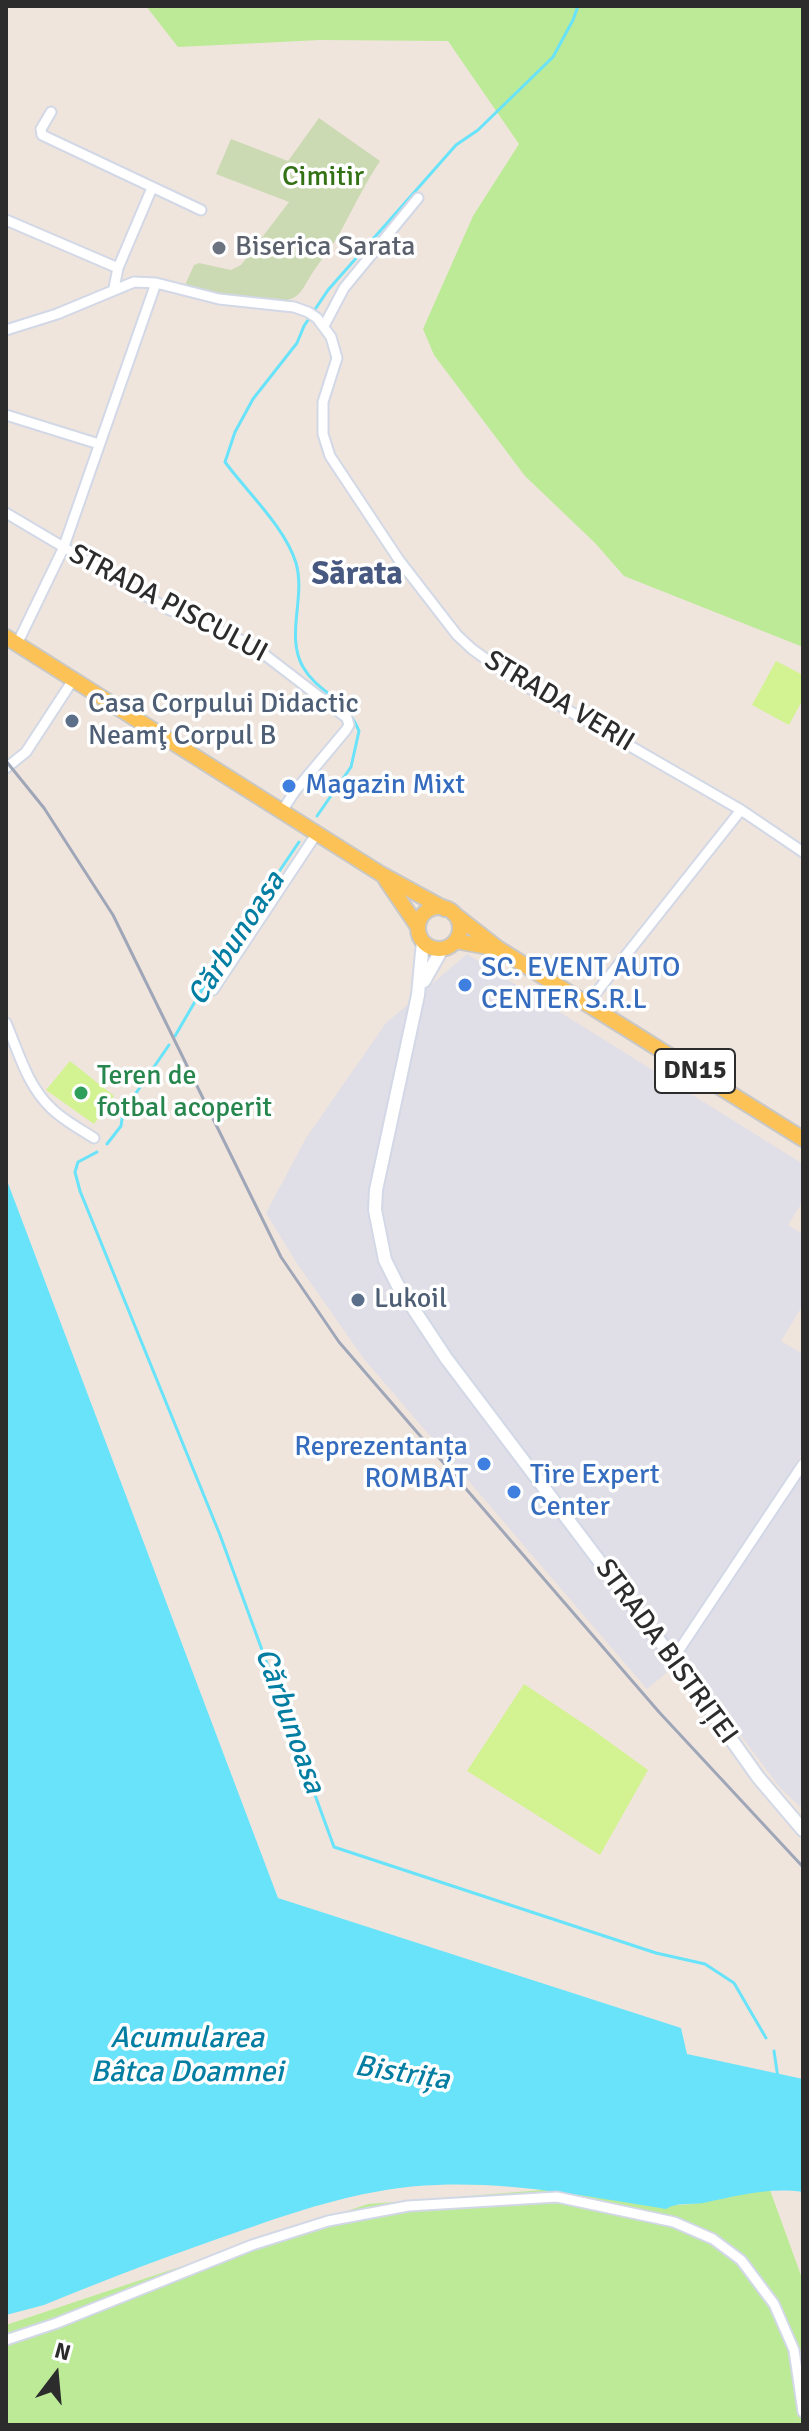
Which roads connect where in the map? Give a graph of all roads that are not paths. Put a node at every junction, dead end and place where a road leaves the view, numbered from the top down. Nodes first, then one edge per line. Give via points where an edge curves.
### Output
1 (51, 112) dead end
2 (152, 188) junction
3 (418, 198) dead end
4 (201, 210) dead end
5 (6, 220) edge
6 (118, 268) junction
7 (156, 283) junction
8 (114, 288) junction
9 (316, 319) junction
10 (6, 330) edge
11 (6, 415) edge
12 (99, 444) junction
13 (6, 513) edge
14 (63, 549) junction
15 (11, 641) edge
16 (73, 680) junction
17 (6, 768) edge
18 (741, 810) junction
19 (282, 811) junction
20 (317, 833) junction
21 (803, 852) edge
22 (381, 874) junction
23 (449, 911) junction
24 (421, 934) junction
25 (456, 941) junction
26 (442, 949) junction
27 (499, 949) junction
28 (213, 990) dead end
29 (418, 995) junction
30 (588, 1003) junction
31 (6, 1023) edge
32 (94, 1138) dead end
33 (803, 1139) edge
34 (802, 1466) edge
35 (673, 1659) junction
36 (803, 1830) edge
37 (6, 2340) edge
38 (803, 2412) edge

1 - 2 street via 42,135
2 - 4 street
2 - 6 street
3 - 9 street
5 - 6 street
6 - 8 street
7 - 8 street
7 - 9 street via 219,299 294,307
7 - 12 street
8 - 10 street
9 - 18 street, STRADA VERII via 331,337 337,358 323,402 323,434 330,456 457,635 512,678
11 - 12 street
12 - 14 street
13 - 14 street, STRADA PISCULUI
14 - 15 street
14 - 19 street, STRADA PISCULUI via 168,609 252,645 347,718 346,730
15 - 16 main road, DN15
16 - 17 street via 26,752
16 - 19 main road, DN15
18 - 21 street, STRADA VERII
18 - 30 street
19 - 20 main road, DN15
20 - 22 main road, DN15
20 - 28 street
22 - 23 main road, DN15
22 - 24 main road, DN15
23 - 24 main road via 427,911 420,921
23 - 25 main road via 459,923
23 - 27 main road, DN15
24 - 26 main road via 431,947
24 - 29 main road, STRADA BISTRIȚEI
25 - 26 main road
25 - 27 main road, DN15
26 - 29 main road, STRADA BISTRIȚEI
27 - 30 main road, DN15
29 - 35 main road, STRADA BISTRIȚEI via 376,1190 385,1260 446,1358
30 - 33 main road, DN15
31 - 32 street via 25,1073 45,1101
34 - 35 street
35 - 36 main road, STRADA BISTRIȚEI
37 - 38 street via 328,2221 459,2201 557,2197 674,2222 713,2239 741,2260 774,2304 794,2350

